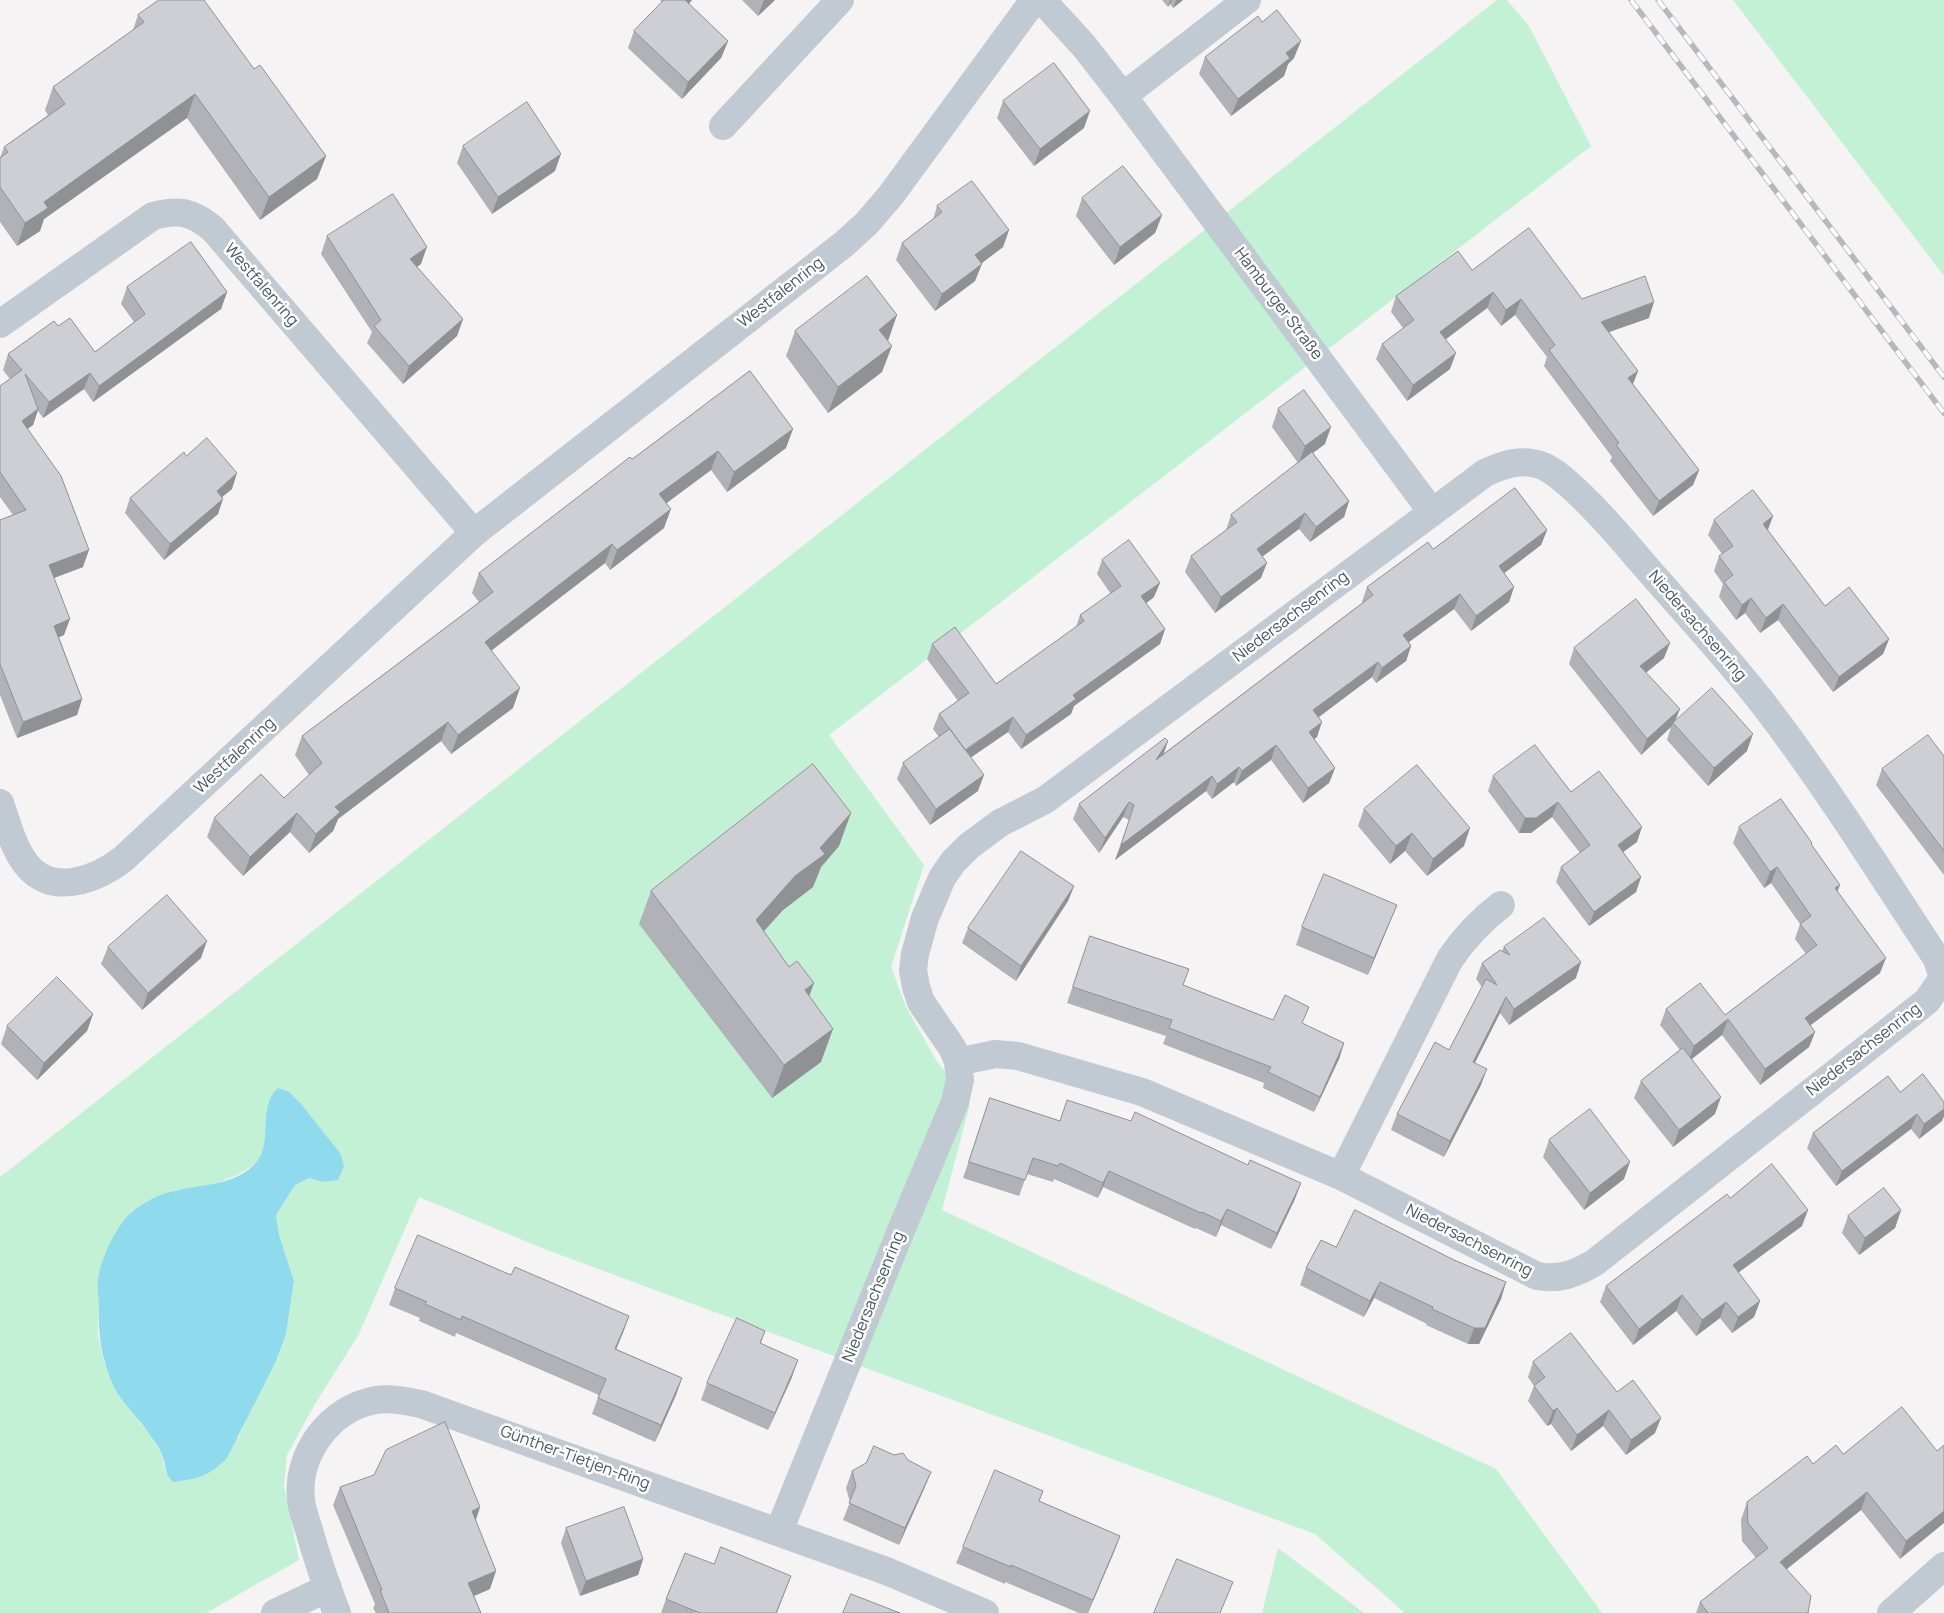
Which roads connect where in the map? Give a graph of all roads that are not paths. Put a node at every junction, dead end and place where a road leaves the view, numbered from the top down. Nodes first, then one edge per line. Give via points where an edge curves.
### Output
1 (840, 0) edge
2 (1034, 0) edge
3 (1042, 0) edge
4 (1247, 0) edge
5 (1123, 96) junction
6 (723, 126) dead end
7 (0, 324) edge
8 (1432, 512) junction
9 (474, 533) junction
10 (0, 803) edge
11 (1501, 905) dead end
12 (958, 1062) junction
13 (1341, 1176) junction
14 (779, 1531) junction
15 (1944, 1566) edge
16 (332, 1601) edge
17 (275, 1613) edge
18 (985, 1613) edge
19 (1891, 1613) edge

1 - 6 street
2 - 9 street, Westfalenring via 867,223
3 - 5 street, Hamburger Straße
4 - 5 street
5 - 8 street, Hamburger Straße
7 - 9 street, Westfalenring via 154,216 169,212 193,216 213,229
8 - 12 street, Niedersachsenring via 1045,800 988,831 952,862 925,918 913,970 921,1002
8 - 13 street, Niedersachsenring via 1485,473 1517,462 1543,466 1558,475 1598,511 1765,706 1820,782 1937,959 1943,978 1920,1006 1594,1263 1578,1272 1562,1277 1537,1276
9 - 10 street, Westfalenring via 109,870 63,883 37,874 22,858
11 - 13 street via 1464,939 1450,959
12 - 13 street, Niedersachsenring via 995,1054 1018,1056 1132,1089
12 - 14 street, Niedersachsenring via 960,1080 956,1102
14 - 16 street, Günther-Tietjen-Ring via 421,1404 400,1399 376,1400 356,1406 322,1431 312,1446 301,1481 301,1501
14 - 18 street, Günther-Tietjen-Ring via 890,1572
15 - 19 street
16 - 17 street, Günther-Tietjen-Ring

